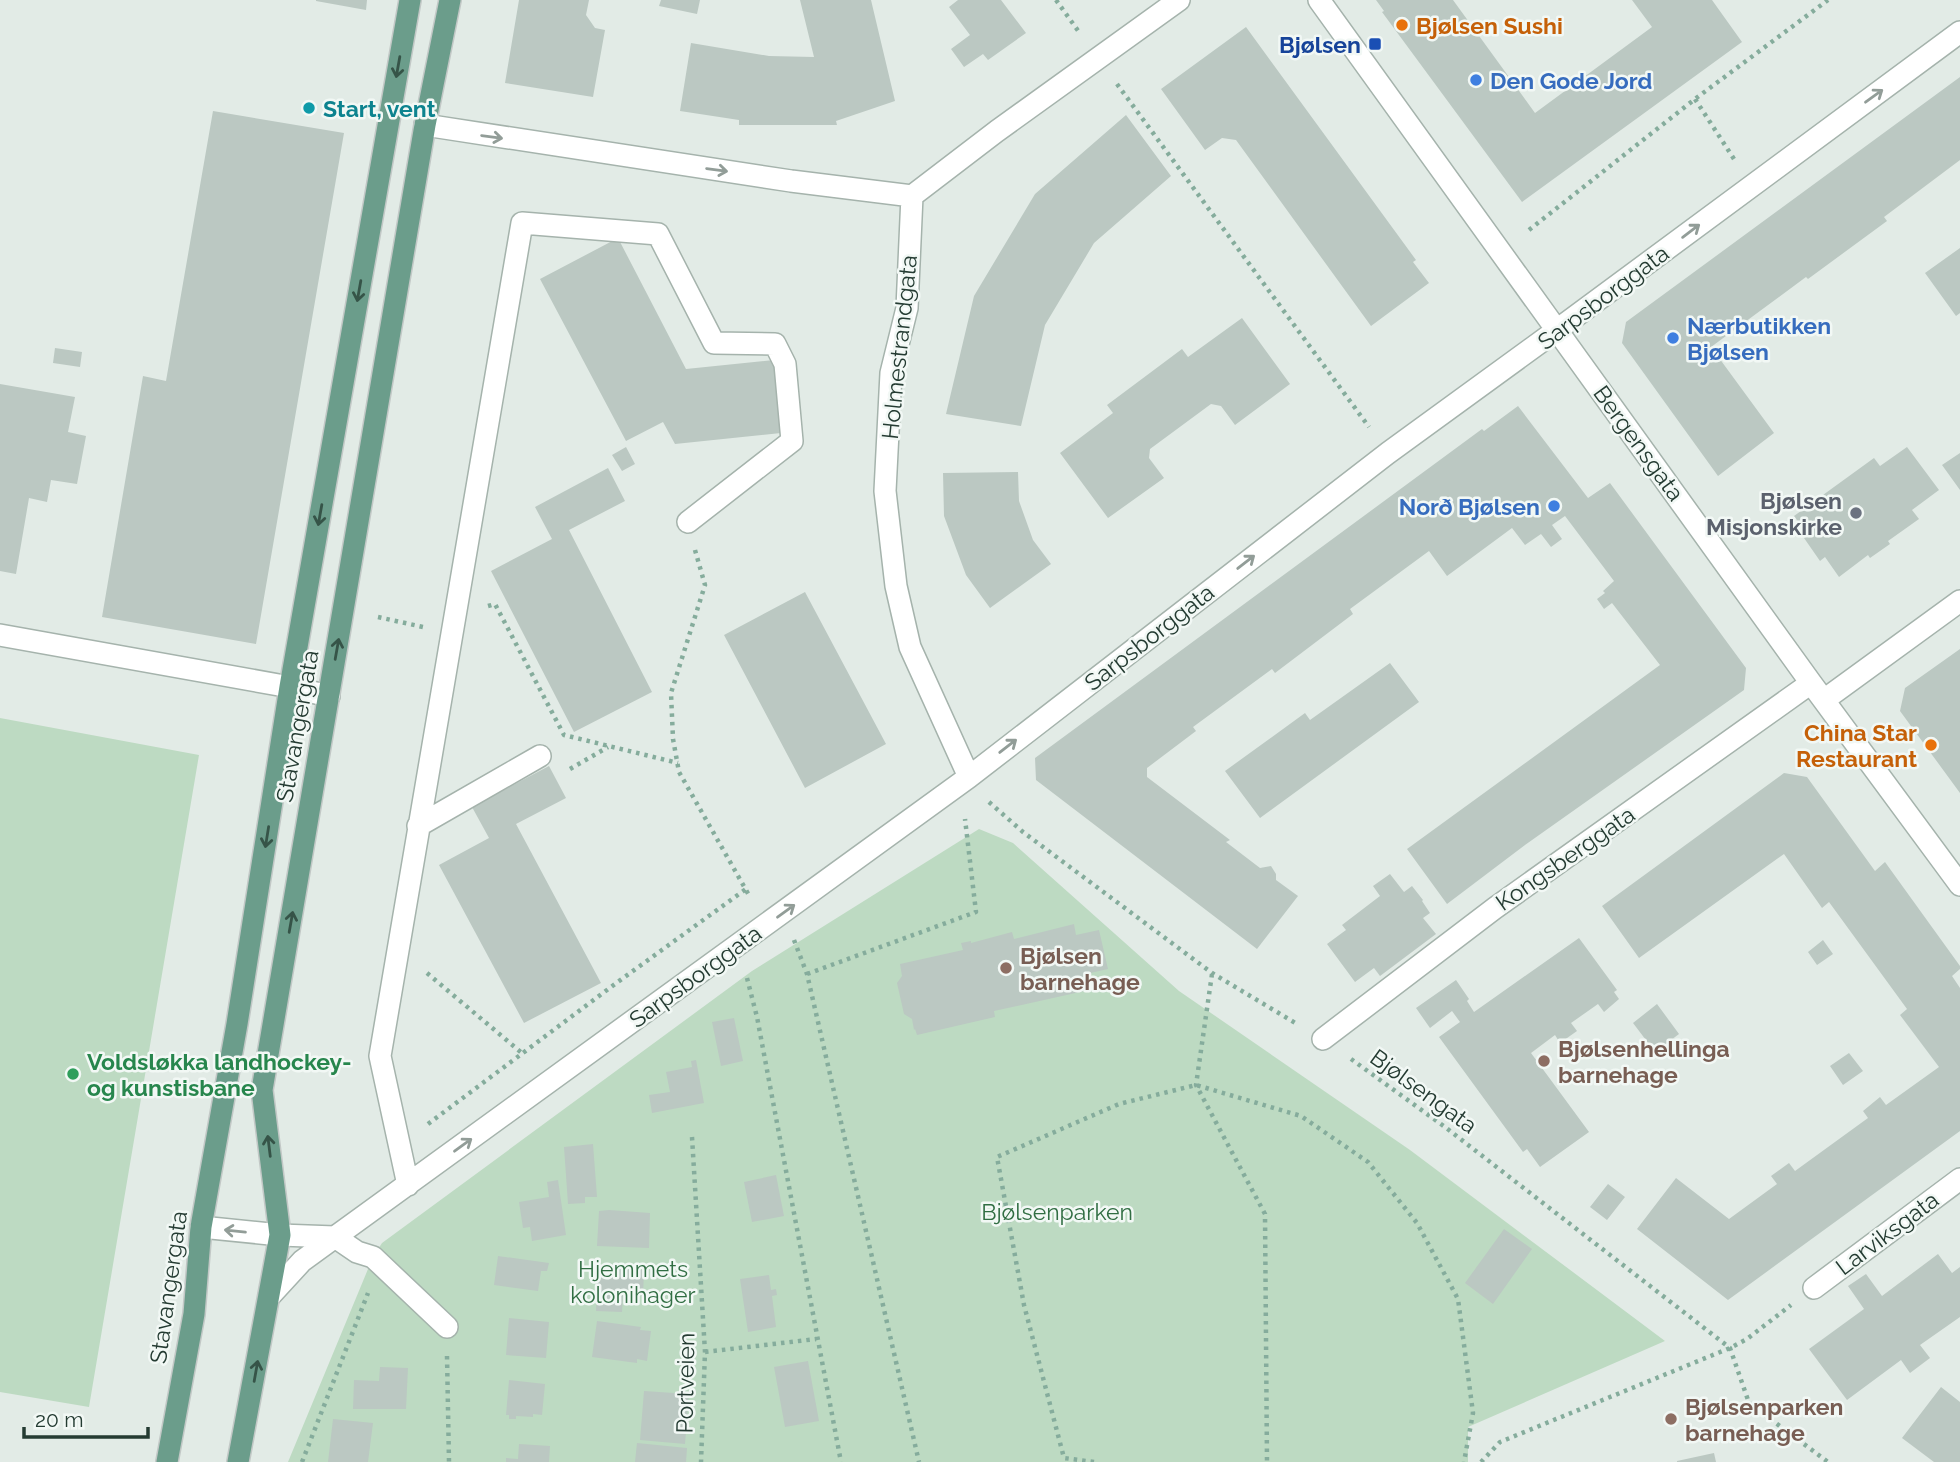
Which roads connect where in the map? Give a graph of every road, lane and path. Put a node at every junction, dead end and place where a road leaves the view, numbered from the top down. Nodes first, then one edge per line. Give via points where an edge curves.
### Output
1 (410, 0) edge
2 (450, 0) edge
3 (1056, 0) edge
4 (1179, 0) edge
5 (1319, 0) edge
6 (1828, 0) edge
7 (1960, 32) edge
8 (1098, 59) junction
9 (1695, 99) junction
10 (425, 125) junction
11 (1754, 184) junction
12 (912, 196) junction
13 (1529, 230) dead end
14 (1557, 330) junction
15 (1388, 453) junction
16 (688, 522) joint
17 (1960, 601) edge
18 (378, 617) dead end
19 (453, 617) junction
20 (405, 623) dead end
21 (0, 635) edge
22 (290, 687) junction
23 (1818, 692) junction
24 (329, 696) junction
25 (609, 746) junction
26 (540, 756) joint
27 (677, 763) junction
28 (969, 777) junction
29 (965, 817) dead end
30 (418, 826) junction
31 (1960, 885) edge
32 (746, 889) junction
33 (766, 925) junction
34 (791, 933) dead end
35 (398, 947) junction
36 (1212, 973) junction
37 (807, 974) junction
38 (746, 975) dead end
39 (1323, 1040) junction
40 (523, 1054) junction
41 (1196, 1085) junction
42 (692, 1138) dead end
43 (399, 1145) junction
44 (1960, 1179) edge
45 (408, 1185) junction
46 (201, 1227) junction
47 (280, 1235) junction
48 (335, 1237) junction
49 (380, 1263) junction
50 (1814, 1288) joint
51 (269, 1297) junction
52 (447, 1327) joint
53 (816, 1339) junction
54 (1730, 1348) junction
55 (705, 1352) junction
56 (1065, 1460) edge
57 (167, 1462) edge
58 (238, 1462) edge
59 (302, 1462) edge
60 (449, 1462) edge
61 (701, 1462) edge
62 (841, 1462) edge
63 (919, 1462) edge
64 (1094, 1462) edge
65 (1267, 1462) edge
66 (1464, 1462) edge
67 (1480, 1462) edge
68 (1828, 1462) edge

1 -> 22 main road, Stavangergata
2 - 10 main road, Stavangergata
3 - 8 path
4 - 8 street
5 - 14 street, Bergensgata
6 - 9 path
11 -> 7 street, Sarpsborggata
8 - 12 street
8 - 15 path
9 - 11 path
9 - 13 path
10 -> 12 street
24 -> 10 main road, Stavangergata
14 -> 11 street, Sarpsborggata
12 - 28 street, Holmestrandgata via 907,309 891,373 885,492 896,586 910,647
14 - 15 street, Sarpsborggata
14 - 23 street, Bergensgata
28 -> 15 street, Sarpsborggata
16 - 19 street via 792,442 785,364 775,344 714,343 658,234 522,223
16 - 27 path via 705,585 671,693
17 - 23 street, Kongsberggata
18 - 20 path
19 - 25 path via 495,604 564,735
19 - 30 street
21 - 22 street
22 - 24 street
22 -> 46 main road, Stavangergata
23 - 31 street, Bergensgata
23 - 39 street, Kongsberggata via 1495,908
47 -> 24 main road, Stavangergata via 262,1090
25 - 26 path via 568,771
25 - 27 path
26 - 30 street
27 - 32 path
33 -> 28 street, Sarpsborggata
28 - 36 path, Bjølsengata via 992,806 1023,832
29 - 37 path via 976,912
30 - 35 street
32 - 33 path
32 - 40 path
45 -> 33 street, Sarpsborggata
34 - 37 path
35 - 40 path
35 - 43 street via 380,1056
36 - 39 path, Bjølsengata
36 - 41 path
37 - 63 path
38 - 53 path
39 - 54 path, Bjølsengata via 1446,1127
40 - 43 path
41 - 56 path via 1119,1104 997,1157 1024,1305
41 - 65 path via 1265,1214
41 - 66 path via 1301,1116 1368,1162 1416,1223 1458,1299 1473,1413
42 - 55 path, Portveien
43 - 45 street
44 - 50 street, Larviksgata
45 - 48 street, Sarpsborggata
47 -> 46 street
46 - 57 main road, Stavangergata via 194,1314
47 - 48 street
47 - 51 main road, Stavangergata
48 - 49 street
48 - 51 street, Sarpsborggata via 302,1261
49 - 52 street
49 - 59 path
50 - 54 path
58 -> 51 main road, Stavangergata
52 - 60 path
53 - 55 path
53 - 62 path
54 - 67 path via 1500,1442
54 - 68 path via 1749,1403
55 - 61 path, Portveien
56 - 64 path

